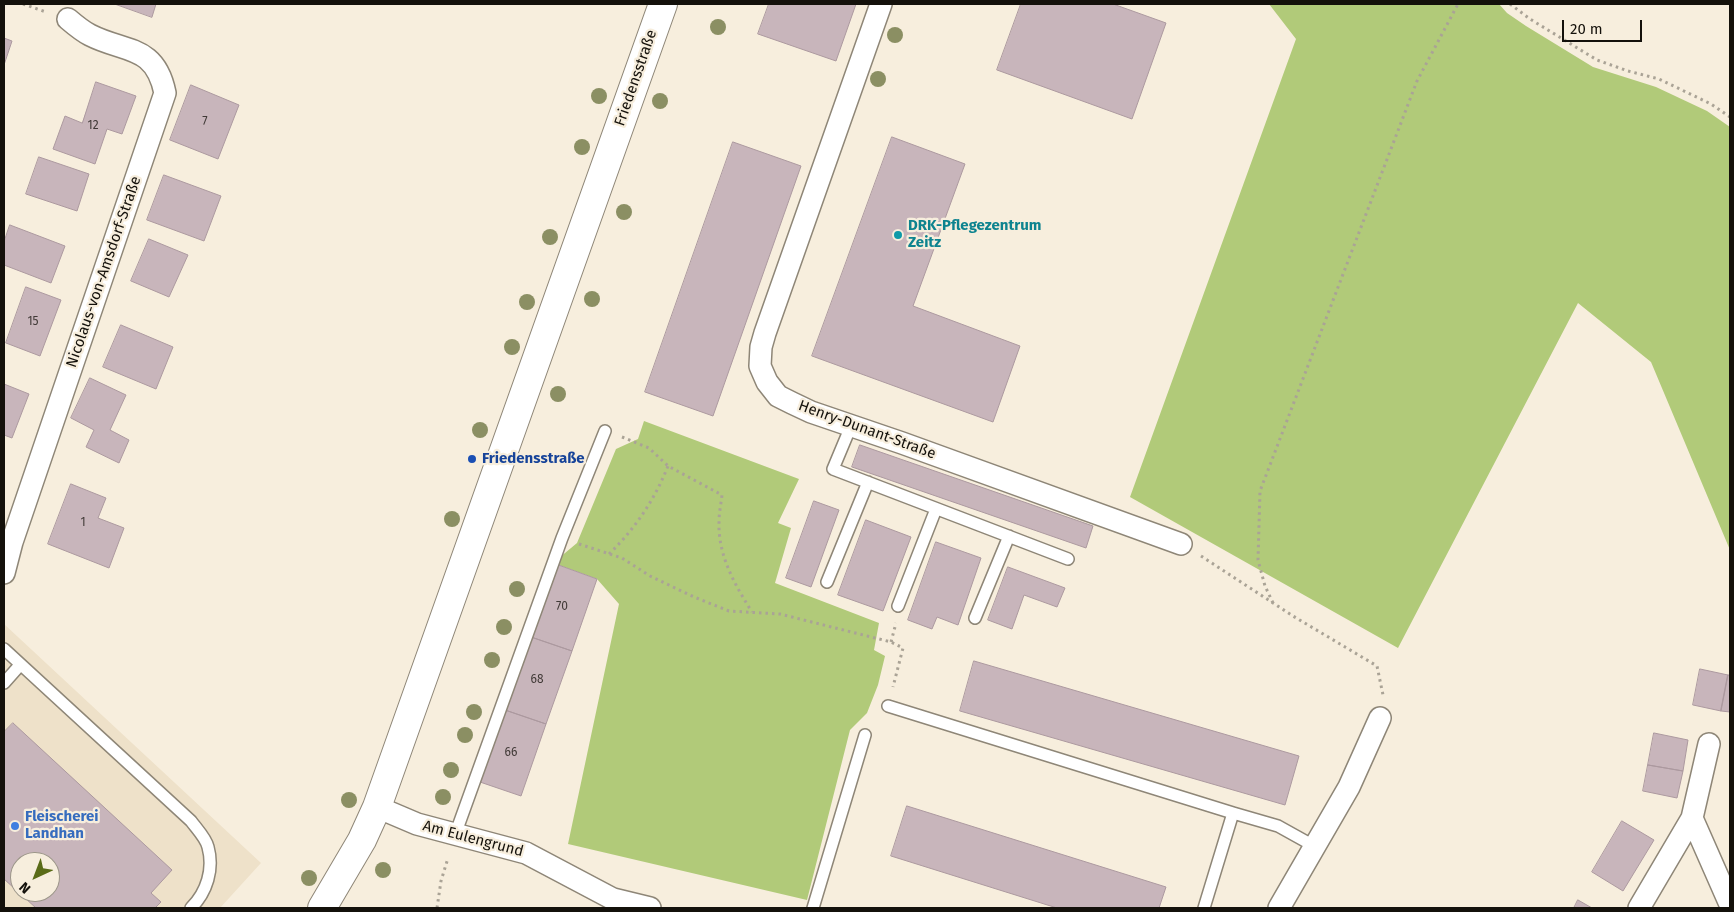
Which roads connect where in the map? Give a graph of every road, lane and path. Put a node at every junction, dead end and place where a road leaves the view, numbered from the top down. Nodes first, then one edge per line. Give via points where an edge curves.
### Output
1 (662, 4) edge
2 (881, 4) edge
3 (1458, 4) edge
4 (1510, 4) edge
5 (68, 20) dead end
6 (1730, 117) edge
7 (851, 426) junction
8 (605, 431) joint
9 (668, 466) junction
10 (868, 482) junction
11 (936, 509) junction
12 (1009, 536) junction
13 (562, 538) junction
14 (1181, 544) joint
15 (609, 554) junction
16 (1068, 559) dead end
17 (4, 573) edge
18 (827, 582) dead end
19 (1273, 603) junction
20 (898, 606) dead end
21 (752, 612) junction
22 (975, 618) dead end
23 (4, 649) edge
24 (20, 665) junction
25 (4, 683) edge
26 (888, 706) joint
27 (1380, 718) joint
28 (865, 736) dead end
29 (1709, 744) dead end
30 (377, 807) junction
31 (1233, 812) junction
32 (1692, 818) junction
33 (455, 835) junction
34 (1314, 846) junction
35 (1724, 905) edge
36 (191, 908) edge
37 (322, 908) edge
38 (437, 908) edge
39 (650, 908) edge
40 (813, 908) edge
41 (1204, 908) edge
42 (1279, 908) edge
43 (1639, 908) edge

1 - 30 street, Friedensstraße
2 - 7 street, Henry-Dunant-Straße via 761,347 760,366 778,396
3 - 19 path via 1417,81 1260,491 1258,560
4 - 6 path via 1597,60 1658,79 1711,104
5 - 17 street, Nicolaus-von-Amsdorf-Straße via 90,35 142,54 156,68 165,93
7 - 10 lane via 833,469
7 - 14 street, Henry-Dunant-Straße
8 - 9 path via 649,448
8 - 13 lane
9 - 15 path via 660,487 641,516
9 - 21 path via 722,495 720,543 728,570
10 - 11 lane
10 - 18 lane
11 - 12 lane
11 - 20 lane
12 - 16 lane
12 - 22 lane
13 - 15 path
13 - 33 lane
14 - 19 path
15 - 21 path via 694,597 729,611
19 - 27 path via 1377,666 1383,697
21 - 26 path via 780,614 840,628 903,648
23 - 24 lane
24 - 25 lane
24 - 36 lane via 191,821 208,846 211,870 206,887
26 - 31 lane
27 - 34 street via 1349,787
28 - 40 lane
29 - 32 street
30 - 33 street, Am Eulengrund
30 - 37 street, Friedensstraße via 362,840
31 - 34 lane via 1278,826
31 - 41 lane
32 - 35 street
32 - 43 street
33 - 38 path via 441,881
33 - 39 street, Am Eulengrund via 526,853 605,895
34 - 42 street

